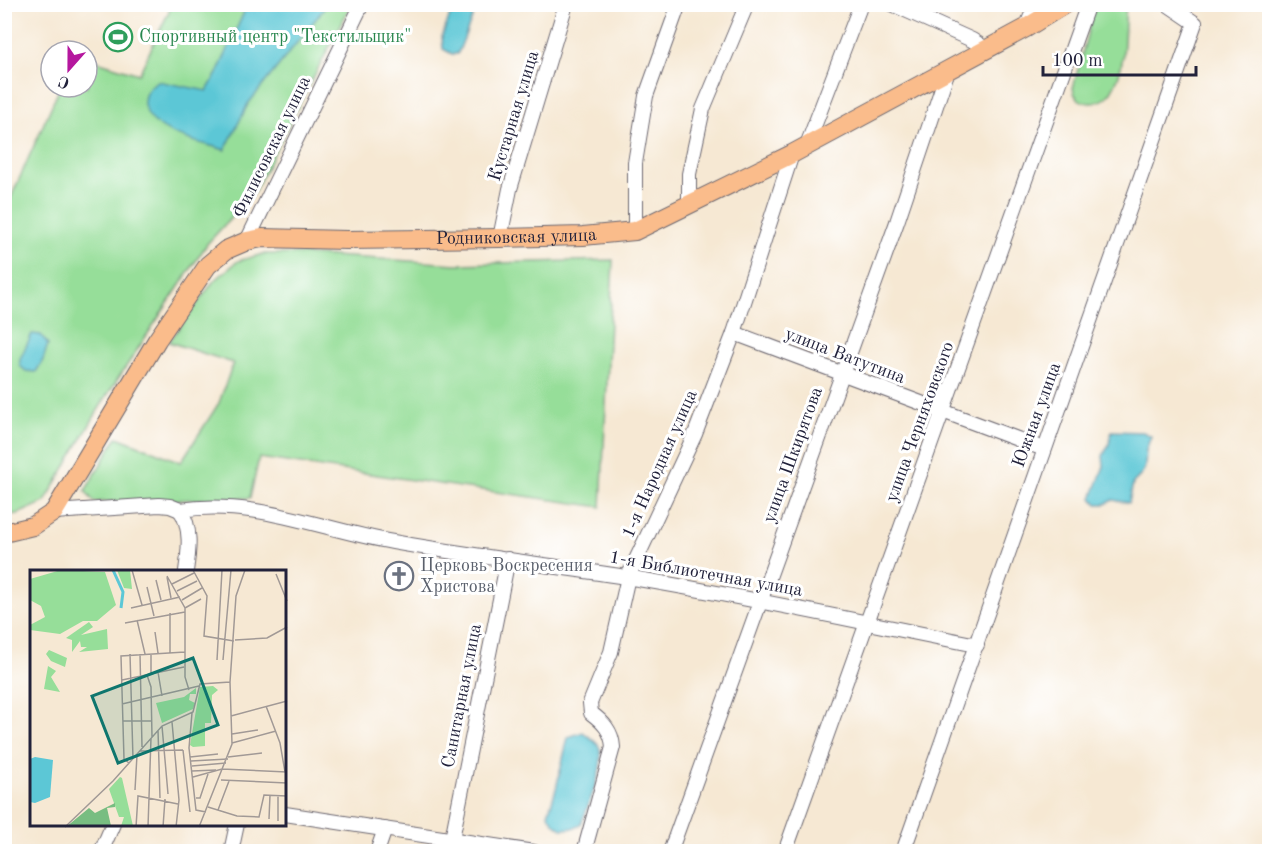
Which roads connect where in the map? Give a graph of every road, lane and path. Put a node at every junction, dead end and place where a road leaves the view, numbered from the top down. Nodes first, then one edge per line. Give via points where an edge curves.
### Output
1 (362, 4) edge
2 (566, 4) edge
3 (679, 4) edge
4 (747, 4) edge
5 (861, 4) edge
6 (892, 4) edge
7 (1035, 4) edge
8 (1065, 4) edge
9 (1088, 4) edge
10 (1167, 4) edge
11 (1026, 28) junction
12 (986, 49) junction
13 (948, 70) junction
14 (799, 149) junction
15 (688, 206) junction
16 (634, 231) junction
17 (500, 238) junction
18 (247, 241) junction
19 (734, 333) junction
20 (841, 374) junction
21 (942, 412) junction
22 (1044, 449) junction
23 (180, 510) junction
24 (54, 512) junction
25 (4, 533) edge
26 (508, 560) junction
27 (186, 570) edge
28 (628, 577) junction
29 (759, 602) junction
30 (867, 623) junction
31 (977, 645) junction
32 (286, 814) edge
33 (113, 826) edge
34 (237, 826) edge
35 (385, 829) junction
36 (452, 839) junction
37 (531, 851) edge
38 (101, 852) edge
39 (231, 852) edge
40 (377, 852) edge
41 (584, 852) edge
42 (670, 852) edge
43 (785, 852) edge
44 (903, 852) edge

1 - 18 street, Филисовская улица
2 - 17 street, Кустарная улица via 510,189
3 - 16 street via 646,96 635,163
4 - 15 street via 704,109 689,174
5 - 14 street, 1-я Народная улица
6 - 12 street
7 - 11 street
8 - 11 main road, Родниковская улица
9 - 21 street, улица Черняховского
10 - 22 street, Южная улица via 1195,23
11 - 12 main road, Родниковская улица
12 - 13 main road, Родниковская улица
13 - 14 main road, Родниковская улица
13 - 20 street, улица Шкирятова
14 - 15 main road, Родниковская улица
14 - 19 street, 1-я Народная улица
15 - 16 main road, Родниковская улица
16 - 17 main road, Родниковская улица
17 - 18 main road, Родниковская улица
18 - 24 main road, Родниковская улица via 226,250 208,265 157,340
19 - 20 street, улица Ватутина
19 - 28 street, 1-я Народная улица via 695,434
20 - 21 street, улица Ватутина
20 - 29 street, улица Шкирятова
21 - 22 street, улица Ватутина
21 - 30 street, улица Черняховского
22 - 31 street, Южная улица
23 - 24 street, 1-я Библиотечная улица via 159,505
23 - 26 street, 1-я Библиотечная улица via 224,507 259,511 349,534
23 - 27 street via 188,531
24 - 25 main road via 33,526
26 - 28 street, 1-я Библиотечная улица
26 - 36 street, Санитарная улица
28 - 29 street, 1-я Библиотечная улица
28 - 41 street, 1-я Народная улица via 611,652 589,708 610,732 613,747
29 - 30 street, 1-я Библиотечная улица
29 - 42 street, улица Шкирятова
30 - 31 street, 1-я Библиотечная улица
30 - 43 street, улица Черняховского
31 - 44 street, Южная улица
32 - 35 street
33 - 38 street
34 - 39 street
35 - 36 street
35 - 40 street
36 - 37 street

